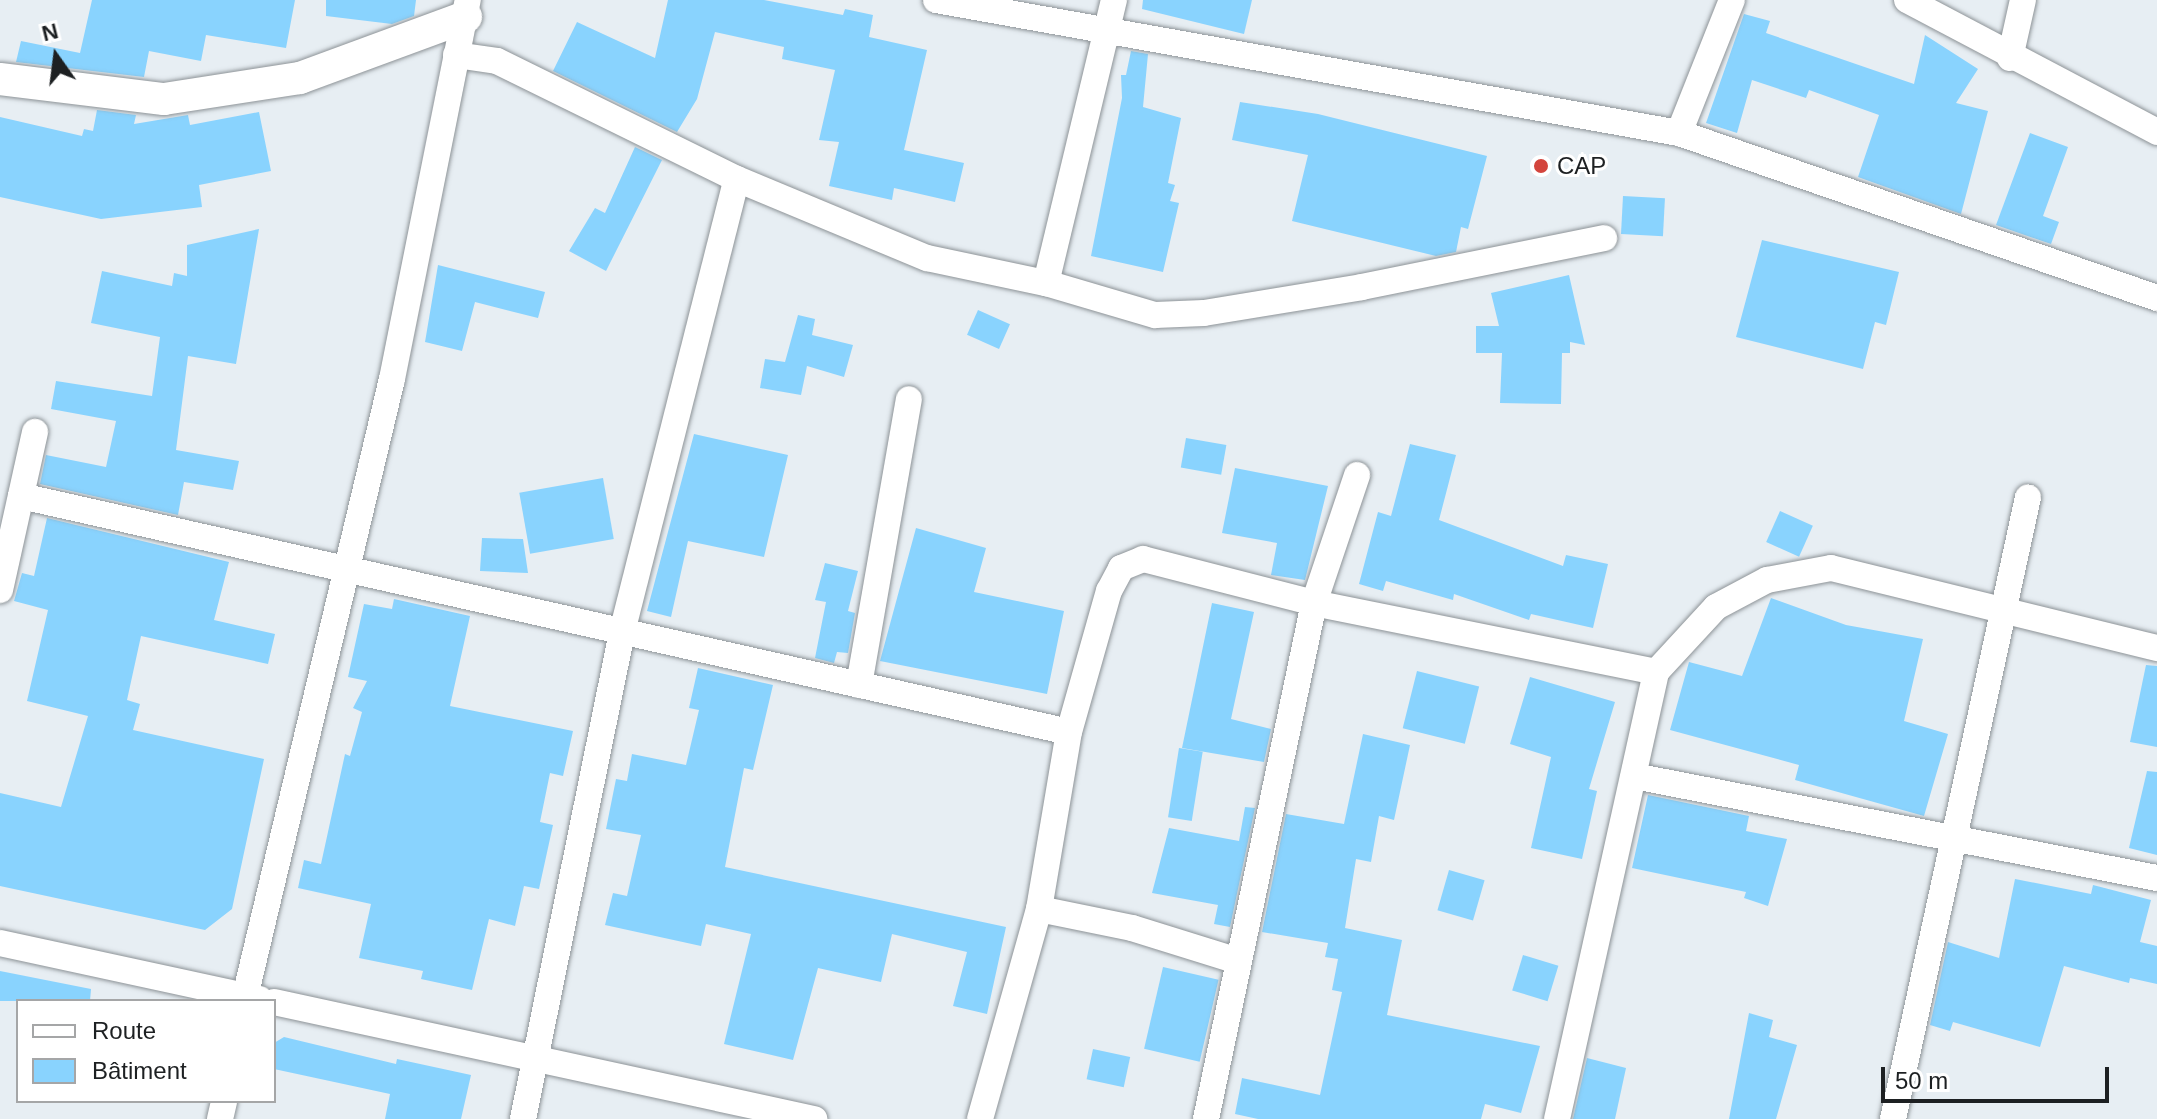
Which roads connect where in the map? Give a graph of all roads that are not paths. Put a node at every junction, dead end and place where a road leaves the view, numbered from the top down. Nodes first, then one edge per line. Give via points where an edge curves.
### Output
1 (936, 0) edge
2 (1114, 0) edge
3 (1732, 0) edge
4 (1907, 0) edge
5 (2023, 0) edge
6 (467, 9) edge
7 (1108, 28) junction
8 (456, 55) junction
9 (2010, 58) junction
10 (0, 79) edge
11 (2157, 132) edge
12 (1679, 133) junction
13 (737, 179) junction
14 (1604, 238) dead end
15 (1046, 283) junction
16 (2157, 298) edge
17 (909, 399) dead end
18 (35, 432) dead end
19 (1357, 475) dead end
20 (21, 496) junction
21 (2028, 497) dead end
22 (347, 569) junction
23 (0, 590) edge
24 (1314, 603) junction
25 (2004, 608) junction
26 (622, 632) junction
27 (2157, 648) edge
28 (1656, 672) junction
29 (859, 685) junction
30 (1069, 732) junction
31 (1634, 776) junction
32 (1953, 839) junction
33 (2157, 878) edge
34 (1039, 909) junction
35 (0, 943) edge
36 (1238, 961) junction
37 (252, 999) edge
38 (276, 1002) edge
39 (535, 1059) junction
40 (523, 1119) edge
41 (814, 1119) edge
42 (980, 1119) edge
43 (1206, 1119) edge
44 (1557, 1119) edge
45 (1893, 1119) edge

1 - 7 street
2 - 7 street
3 - 12 street
4 - 9 street
5 - 9 street
6 - 8 street
6 - 10 street via 300,78 164,99
7 - 12 street
7 - 15 street
8 - 13 street via 497,61
8 - 22 street via 392,379
9 - 11 street
12 - 16 street
13 - 15 street via 927,258
13 - 26 street
14 - 15 street via 1362,287 1179,316 1127,309
17 - 29 street
18 - 20 street
19 - 24 street
20 - 22 street
20 - 23 street
21 - 25 street
22 - 26 street
22 - 37 street
24 - 28 street
24 - 30 street via 1143,559 1121,568 1109,591
24 - 36 street
25 - 27 street
25 - 28 street via 1831,568 1767,580 1716,607
25 - 32 street
26 - 29 street
26 - 39 street
28 - 31 street
29 - 30 street
30 - 34 street
31 - 32 street
31 - 44 street
32 - 33 street
32 - 45 street
34 - 36 street via 1132,928
34 - 42 street
35 - 37 street
36 - 43 street
38 - 39 street
39 - 40 street
39 - 41 street

